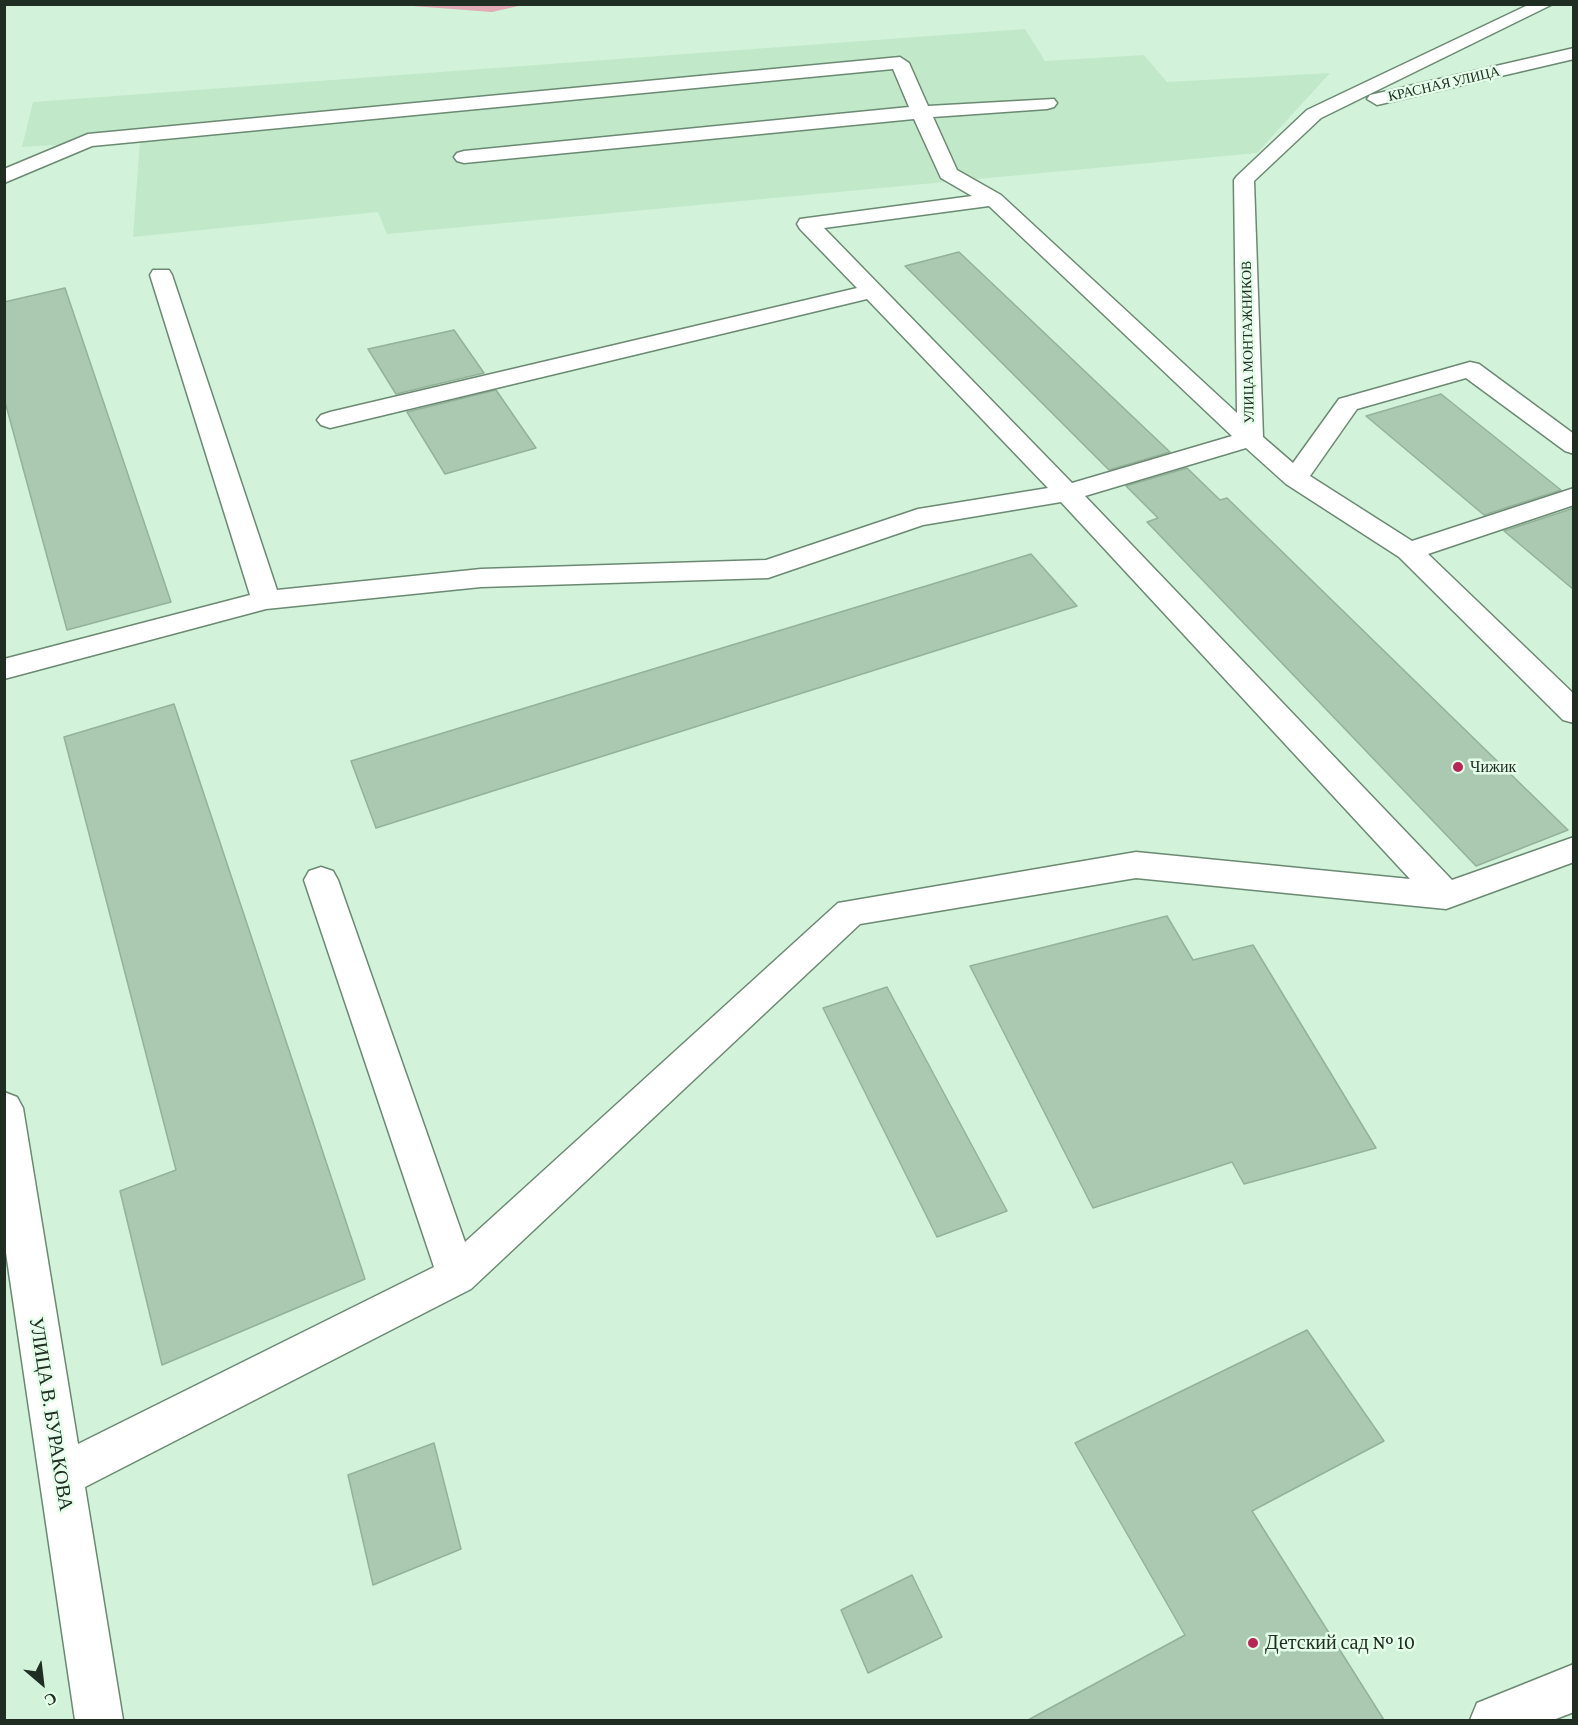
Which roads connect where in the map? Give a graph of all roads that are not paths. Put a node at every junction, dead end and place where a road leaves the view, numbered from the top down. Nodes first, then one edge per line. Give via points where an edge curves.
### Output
1 (1545, 4) edge
2 (1574, 53) edge
3 (1047, 103) dead end
4 (921, 112) junction
5 (1314, 114) junction
6 (464, 157) dead end
7 (4, 177) edge
8 (1244, 180) joint
9 (994, 199) junction
10 (161, 275) dead end
11 (872, 291) junction
12 (330, 420) dead end
13 (1250, 439) junction
14 (1574, 446) edge
15 (1295, 478) junction
16 (1067, 493) junction
17 (1574, 496) edge
18 (1409, 550) junction
19 (266, 600) junction
20 (4, 669) edge
21 (1574, 712) edge
22 (1574, 849) edge
23 (321, 880) dead end
24 (1446, 896) junction
25 (4, 1108) edge
26 (457, 1275) junction
27 (60, 1476) junction
28 (1574, 1688) edge
29 (99, 1720) edge
30 (1494, 1720) edge

1 - 5 street, КРАСНАЯ УЛИЦА
2 - 5 street, КРАСНАЯ УЛИЦА
3 - 4 street
4 - 6 street
4 - 7 street via 900,63 88,140
4 - 9 street via 948,174
5 - 8 street, КРАСНАЯ УЛИЦА
8 - 13 street, УЛИЦА МОНТАЖНИКОВ
9 - 11 street via 808,224
9 - 13 street
10 - 19 street
11 - 12 street
11 - 16 street
13 - 15 street, УЛИЦА МОНТАЖНИКОВ
13 - 16 street
14 - 15 street via 1470,369 1348,404
15 - 18 street, УЛИЦА МОНТАЖНИКОВ
16 - 19 street via 918,517 768,569 481,578
16 - 24 street
17 - 18 street
18 - 21 street, УЛИЦА МОНТАЖНИКОВ
19 - 20 street
22 - 24 street
23 - 26 street
24 - 26 street via 1136,865 850,912
25 - 27 street, УЛИЦА В. БУРАКОВА
26 - 27 street
27 - 29 street, УЛИЦА В. БУРАКОВА
28 - 30 street

